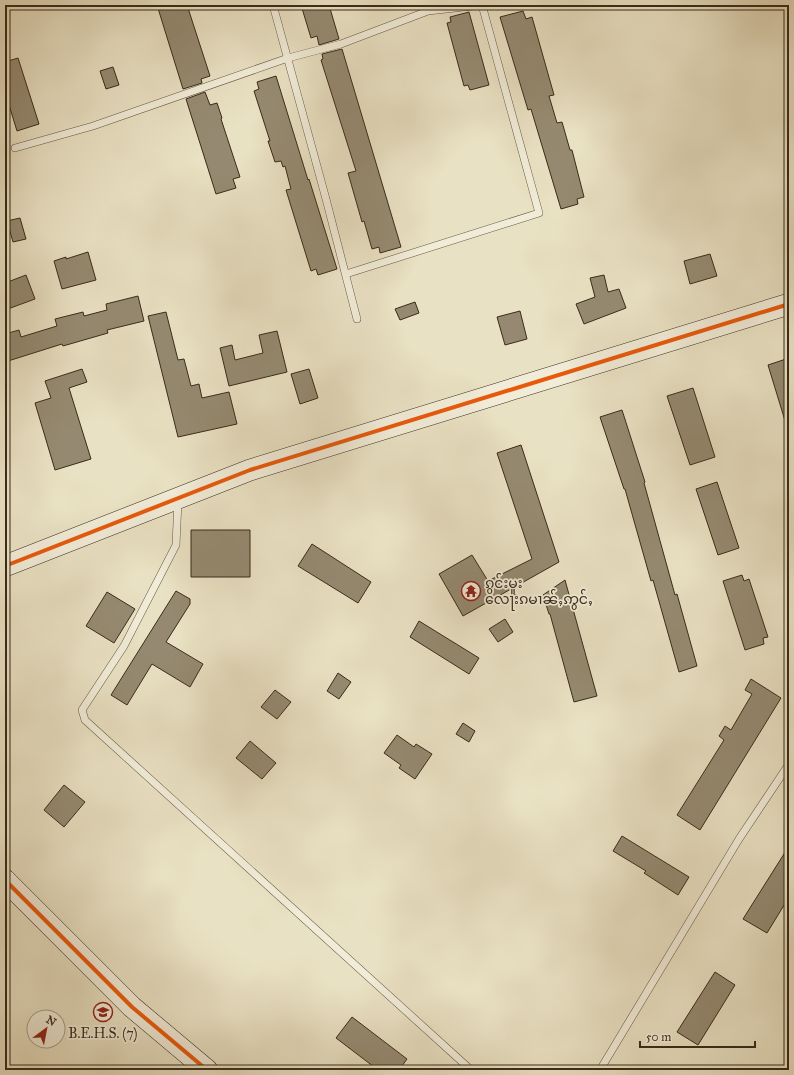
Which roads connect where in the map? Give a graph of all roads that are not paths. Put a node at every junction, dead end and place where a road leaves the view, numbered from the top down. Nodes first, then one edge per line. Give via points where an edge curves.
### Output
1 (273, 5) edge
2 (482, 5) edge
3 (288, 58) junction
4 (16, 148) dead end
5 (346, 274) junction
6 (789, 304) edge
7 (357, 319) dead end
8 (178, 498) junction
9 (5, 566) edge
10 (789, 764) edge
11 (5, 880) edge
12 (206, 1070) edge
13 (471, 1070) edge
14 (600, 1070) edge

1 - 3 lane
2 - 3 lane via 428,11 341,44
2 - 5 lane via 539,213
3 - 4 lane via 93,126
3 - 5 lane
5 - 7 lane
6 - 8 street via 258,467
8 - 9 street
8 - 13 lane via 176,545 124,646 82,710 85,720
10 - 14 lane via 739,839
11 - 12 street via 132,1007

